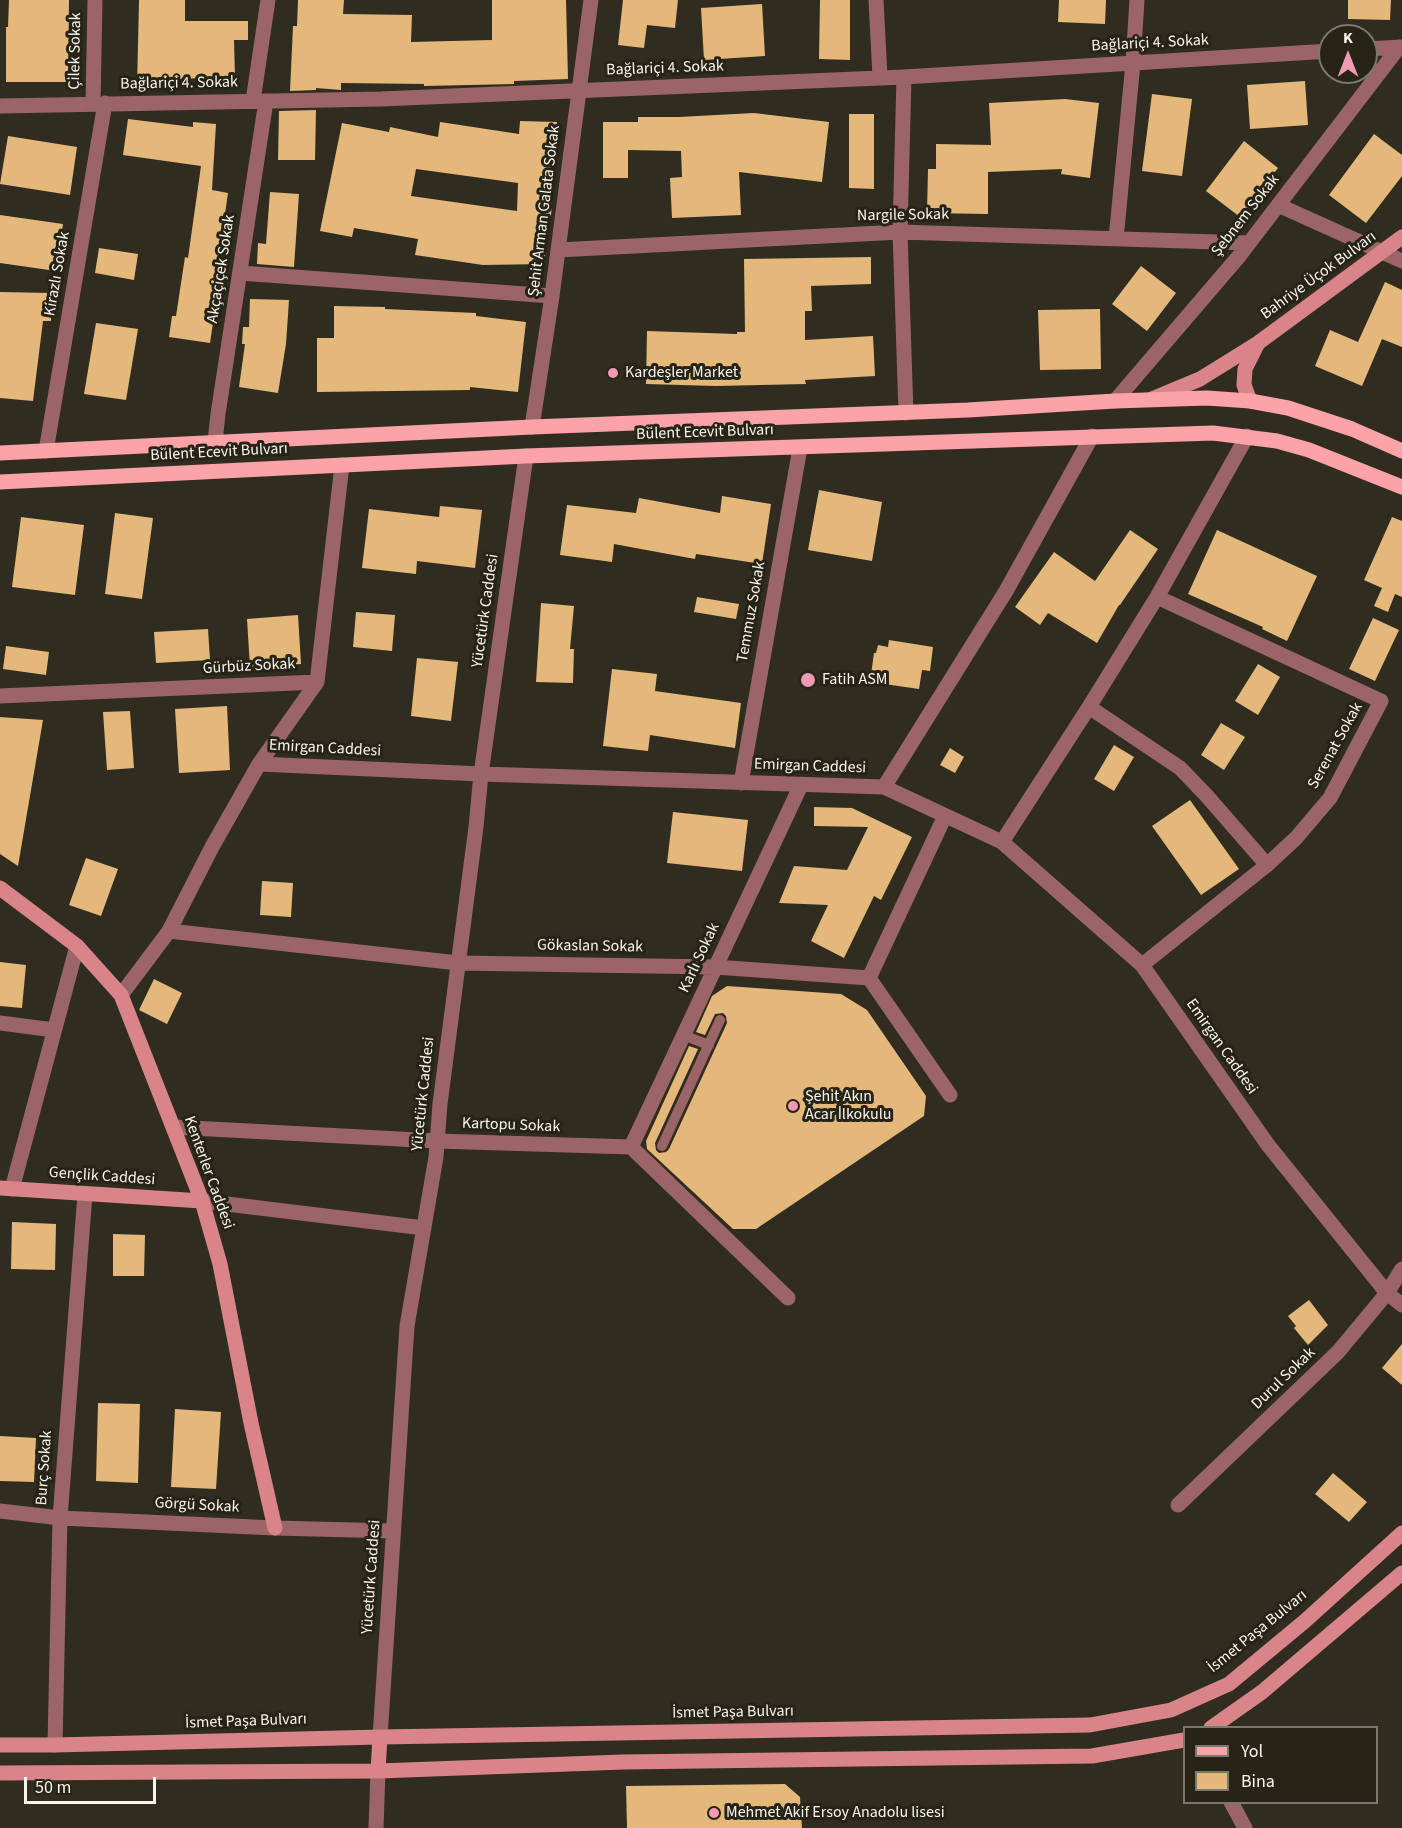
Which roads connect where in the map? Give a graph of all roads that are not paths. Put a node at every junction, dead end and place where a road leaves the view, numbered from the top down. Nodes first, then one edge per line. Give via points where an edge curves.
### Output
1 (96, 0) edge
2 (268, 0) edge
3 (591, 0) edge
4 (876, 0) edge
5 (1137, 0) edge
6 (1401, 47) edge
7 (1378, 48) edge
8 (1318, 52) edge
9 (1133, 63) junction
10 (904, 77) junction
11 (880, 78) junction
12 (579, 90) junction
13 (259, 101) junction
14 (99, 104) junction
15 (0, 106) edge
16 (1278, 205) junction
17 (900, 232) junction
18 (1402, 237) edge
19 (1116, 239) junction
20 (1249, 243) junction
21 (558, 250) junction
22 (1382, 251) junction
23 (1402, 261) edge
24 (240, 273) junction
25 (552, 296) junction
26 (1258, 343) junction
27 (1152, 399) junction
28 (1115, 401) junction
29 (1250, 402) junction
30 (906, 413) junction
31 (532, 427) junction
32 (1092, 436) junction
33 (1247, 436) junction
34 (215, 442) junction
35 (800, 448) junction
36 (46, 451) junction
37 (1402, 451) edge
38 (0, 453) edge
39 (526, 456) junction
40 (342, 465) junction
41 (0, 482) edge
42 (1402, 487) edge
43 (1157, 597) junction
44 (316, 682) junction
45 (0, 696) edge
46 (1089, 707) junction
47 (259, 764) junction
48 (481, 774) junction
49 (741, 783) junction
50 (801, 785) junction
51 (884, 787) junction
52 (945, 816) junction
53 (1002, 842) junction
54 (1267, 865) junction
55 (0, 888) edge
56 (169, 931) junction
57 (77, 946) junction
58 (458, 963) junction
59 (1142, 965) junction
60 (716, 967) junction
61 (869, 978) junction
62 (121, 995) junction
63 (720, 1020) dead end
64 (0, 1023) edge
65 (54, 1030) junction
66 (684, 1035) junction
67 (709, 1045) junction
68 (950, 1095) dead end
69 (173, 1127) junction
70 (437, 1141) junction
71 (662, 1146) dead end
72 (631, 1147) junction
73 (6, 1188) edge
74 (85, 1194) junction
75 (202, 1201) junction
76 (424, 1228) junction
77 (1402, 1269) edge
78 (1386, 1293) junction
79 (788, 1298) dead end
80 (1402, 1305) edge
81 (1178, 1505) dead end
82 (0, 1510) edge
83 (60, 1518) junction
84 (275, 1528) junction
85 (393, 1531) junction
86 (1402, 1533) edge
87 (1402, 1573) edge
88 (1214, 1726) edge
89 (380, 1737) junction
90 (1183, 1740) edge
91 (0, 1745) edge
92 (56, 1745) junction
93 (378, 1771) junction
94 (0, 1773) edge
95 (1232, 1804) edge
96 (376, 1828) edge
97 (1245, 1828) edge

1 - 14 street, Çilek Sokak
2 - 13 street, Akçaçiçek Sokak
3 - 12 street, Şehit Arman Galata Sokak
4 - 11 street
5 - 9 street
6 - 7 street
6 - 16 street, Şebnem Sokak
8 - 9 street, Bağlariçi 4. Sokak
9 - 10 street, Bağlariçi 4. Sokak
9 - 19 street
10 - 11 street, Bağlariçi 4. Sokak
10 - 17 street
11 - 12 street, Bağlariçi 4. Sokak
12 - 13 street, Bağlariçi 4. Sokak
12 - 21 street, Şehit Arman Galata Sokak
13 - 14 street, Bağlariçi 4. Sokak
13 - 24 street, Akçaçiçek Sokak
14 - 15 street, Bağlariçi 4. Sokak
14 - 36 street, Kirazlı Sokak
16 - 20 street, Şebnem Sokak
16 - 22 street
17 - 19 street, Nargile Sokak
17 - 21 street, Nargile Sokak
17 - 30 street
18 - 22 street, Bahriye Üçok Bulvarı
19 - 20 street, Nargile Sokak
20 - 28 street, Şebnem Sokak
21 - 25 street, Şehit Arman Galata Sokak
22 - 23 street
22 - 26 street, Bahriye Üçok Bulvarı
24 - 25 street
24 - 34 street, Akçaçiçek Sokak
25 - 31 street, Şehit Arman Galata Sokak
26 - 27 street, Bahriye Üçok Bulvarı via 1200,380
26 - 29 street, Bahriye Üçok Bulvarı via 1245,369 1244,385
27 - 28 main road, Bülent Ecevit Bulvarı
27 - 29 main road, Bülent Ecevit Bulvarı
28 - 30 main road, Bülent Ecevit Bulvarı
29 - 37 main road, Bülent Ecevit Bulvarı via 1288,408
30 - 31 main road, Bülent Ecevit Bulvarı
31 - 34 main road, Bülent Ecevit Bulvarı
32 - 33 main road, Bülent Ecevit Bulvarı
32 - 35 main road, Bülent Ecevit Bulvarı
32 - 51 street via 1006,591
33 - 42 main road, Bülent Ecevit Bulvarı via 1309,450
33 - 43 street
34 - 36 main road, Bülent Ecevit Bulvarı
35 - 39 main road, Bülent Ecevit Bulvarı
35 - 49 street, Temmuz Sokak
36 - 38 main road, Bülent Ecevit Bulvarı
39 - 40 main road, Bülent Ecevit Bulvarı
39 - 48 street, Yücetürk Caddesi
40 - 41 main road, Bülent Ecevit Bulvarı
40 - 44 street, Gürbüz Sokak
43 - 46 street
43 - 54 street, Serenat Sokak via 1381,700 1330,798
44 - 45 street, Gürbüz Sokak
44 - 47 street
46 - 53 street
46 - 54 street via 1180,768
47 - 48 street, Emirgan Caddesi
47 - 56 street, Emirgan Caddesi
48 - 49 street, Emirgan Caddesi
48 - 58 street, Yücetürk Caddesi
49 - 50 street, Emirgan Caddesi
50 - 51 street, Emirgan Caddesi
50 - 60 street, Karlı Sokak
51 - 52 street, Emirgan Caddesi
52 - 53 street, Emirgan Caddesi
52 - 61 street
53 - 59 street, Emirgan Caddesi
54 - 59 street
55 - 57 street, Kenterler Caddesi
56 - 58 street, Gökaslan Sokak
56 - 62 street, Emirgan Caddesi
57 - 62 street, Kenterler Caddesi
57 - 65 street
58 - 60 street, Gökaslan Sokak
58 - 70 street, Yücetürk Caddesi
59 - 78 street, Emirgan Caddesi via 1269,1146
60 - 61 street, Gökaslan Sokak
60 - 66 street, Karlı Sokak
61 - 68 street
62 - 69 street, Kenterler Caddesi
63 - 67 lane
64 - 65 street
65 - 73 street
66 - 67 lane
66 - 72 street, Karlı Sokak
67 - 71 lane
69 - 70 street, Kartopu Sokak
69 - 75 street, Kenterler Caddesi
70 - 72 street, Kartopu Sokak
70 - 76 street, Yücetürk Caddesi
72 - 79 street
73 - 74 street, Gençlik Caddesi
74 - 75 street, Gençlik Caddesi
74 - 83 street, Burç Sokak
75 - 76 street
75 - 84 street, Kenterler Caddesi via 220,1264
76 - 85 street, Yücetürk Caddesi via 407,1326
77 - 78 street, Durul Sokak
78 - 80 street, Emirgan Caddesi
78 - 81 street, Durul Sokak via 1338,1352
82 - 83 street, Görgü Sokak
83 - 84 street, Görgü Sokak
83 - 92 street, Burç Sokak
84 - 85 street, Görgü Sokak
85 - 89 street, Yücetürk Caddesi
86 - 89 street, İsmet Paşa Bulvarı via 1228,1684 1171,1710 1090,1725
87 - 88 street via 1262,1692
89 - 92 street, İsmet Paşa Bulvarı
89 - 93 street
90 - 93 street via 1092,1756 623,1762
91 - 92 street, İsmet Paşa Bulvarı
93 - 94 street
93 - 96 street
95 - 97 street

